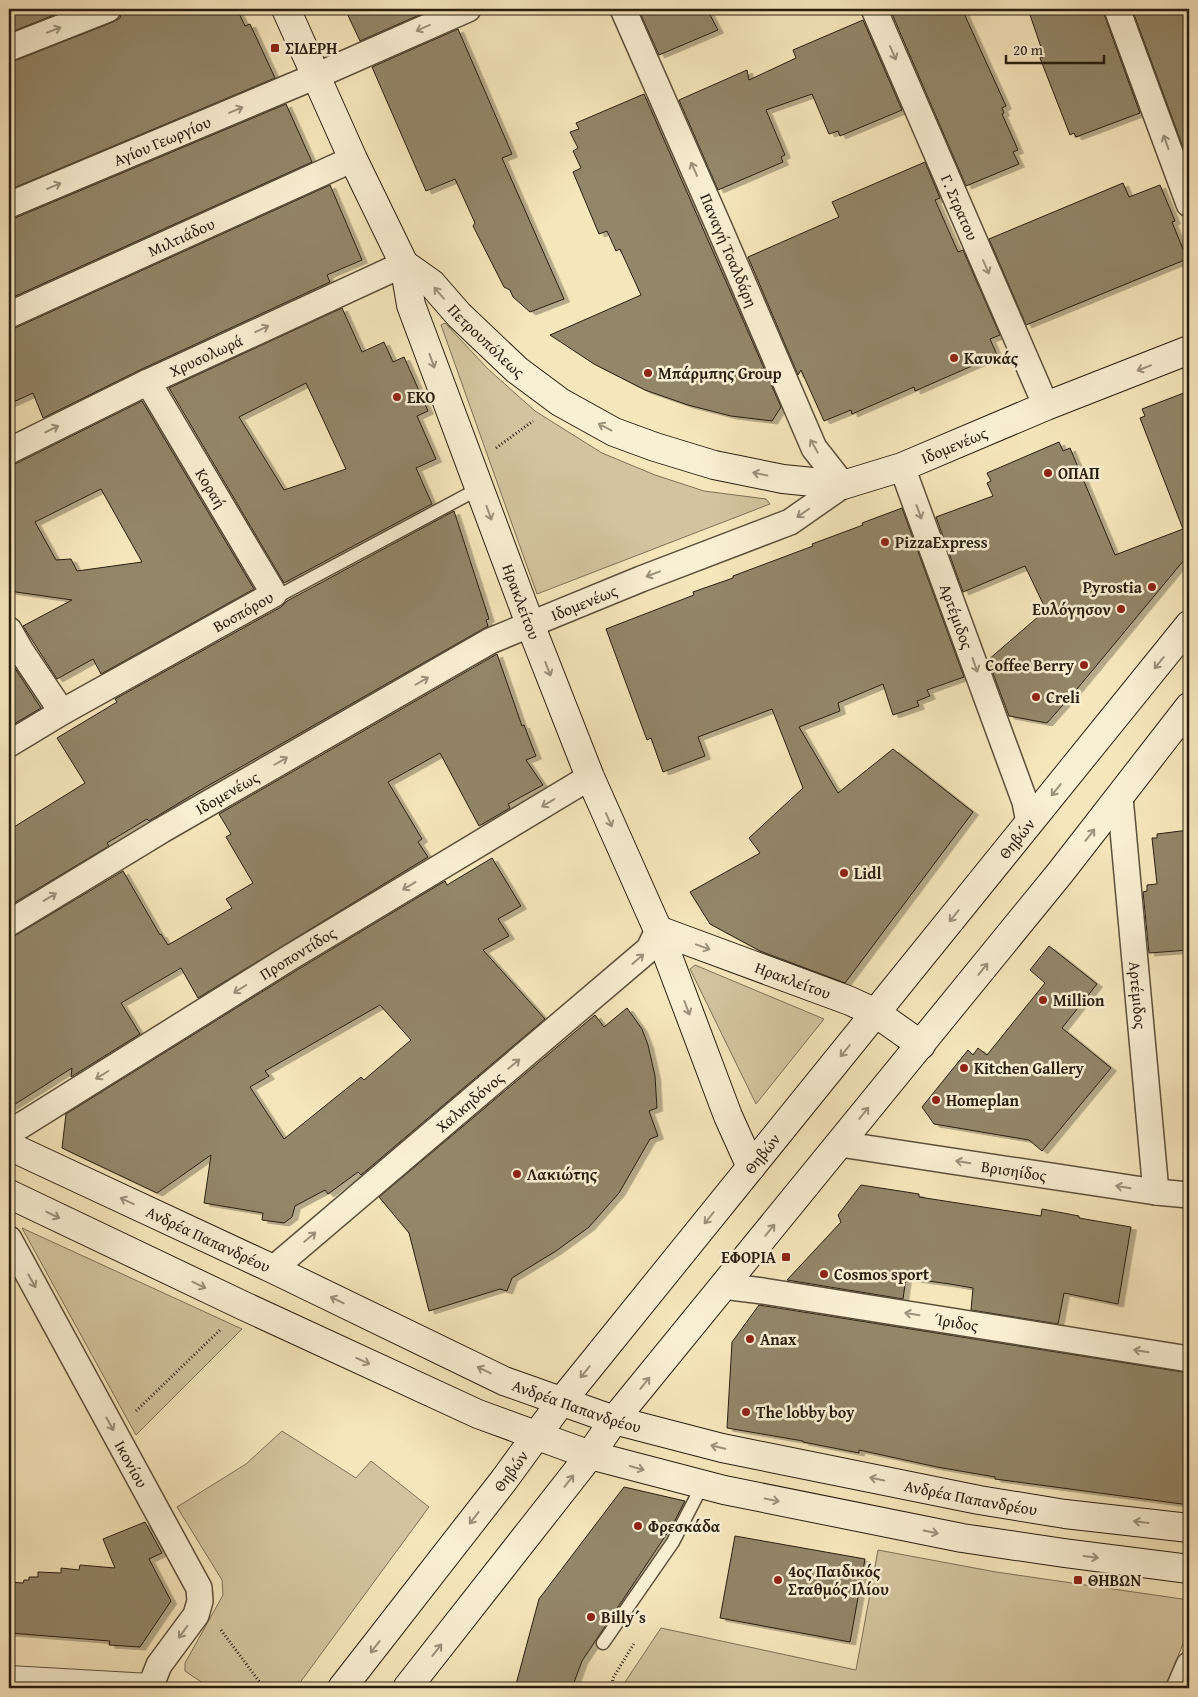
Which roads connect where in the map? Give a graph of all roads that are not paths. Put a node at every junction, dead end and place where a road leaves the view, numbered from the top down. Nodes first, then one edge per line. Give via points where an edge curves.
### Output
1 (108, 9) edge
2 (286, 9) edge
3 (468, 9) edge
4 (623, 9) edge
5 (874, 9) edge
6 (1117, 9) edge
7 (9, 48) edge
8 (316, 76) junction
9 (353, 159) junction
10 (1189, 204) edge
11 (9, 205) edge
12 (404, 264) junction
13 (9, 315) edge
14 (1189, 350) edge
15 (148, 382) junction
16 (1046, 406) junction
17 (9, 451) edge
18 (902, 467) junction
19 (476, 477) junction
20 (843, 485) junction
21 (274, 594) junction
22 (530, 624) junction
23 (1189, 625) edge
24 (9, 630) edge
25 (15, 655) edge
26 (1189, 707) edge
27 (62, 712) junction
28 (9, 744) edge
29 (590, 778) junction
30 (1120, 797) junction
31 (1029, 823) junction
32 (9, 923) edge
33 (658, 930) junction
34 (876, 1013) junction
35 (921, 1044) junction
36 (9, 1133) edge
37 (840, 1144) junction
38 (9, 1146) edge
39 (751, 1167) junction
40 (1156, 1192) junction
41 (9, 1194) edge
42 (1189, 1194) edge
43 (9, 1239) edge
44 (273, 1268) junction
45 (723, 1286) junction
46 (1189, 1359) edge
47 (561, 1402) junction
48 (614, 1420) junction
49 (536, 1436) junction
50 (590, 1455) junction
51 (703, 1484) junction
52 (1189, 1528) edge
53 (1189, 1569) edge
54 (603, 1643) dead end
55 (1189, 1665) edge
56 (9, 1680) edge
57 (150, 1688) edge
58 (342, 1688) edge
59 (407, 1688) edge
60 (1179, 1688) edge

7 -> 1 street
2 - 8 main road, Πετρουπόλεως
3 -> 8 street, Αγίου Γεωργίου
20 -> 4 street, Παναγή Τσαλδάρη via 814,448
5 -> 16 street, Γ. Στρατου
10 -> 6 street
8 - 9 main road, Πετρουπόλεως
11 -> 8 street, Αγίου Γεωργίου
9 - 12 main road, Πετρουπόλεως
9 - 13 street, Μιλτιάδου
15 -> 12 street, Χρυσολωρά
12 -> 19 main road, Ηρακλείτου via 411,305
20 -> 12 main road, Πετρουπόλεως via 783,479 706,463 614,432 560,402 517,370 459,315 432,284
14 -> 16 main road, Ιδομενέως
17 -> 15 street, Χρυσολωρά
15 - 21 street, Κοραή
16 - 18 main road, Ιδομενέως
18 - 20 main road, Ιδομενέως
18 -> 31 street, Αρτέμιδος via 1025,802
19 - 21 lane, Βοσπόρου via 282,594
19 -> 22 main road, Ηρακλείτου
20 -> 22 street, Ιδομενέως via 790,522
21 - 27 street, Βοσπόρου
22 -> 29 main road, Ηρακλείτου
32 -> 22 street, Ιδομενέως via 162,830 490,641
23 -> 31 main road, Θηβών
24 - 25 street
25 - 27 street
26 - 30 main road
27 - 28 street, Βοσπόρου
29 -> 33 main road, Ηρακλείτου
29 -> 36 street, Προποντίδος via 289,958
35 -> 30 main road
30 - 40 street, Αρτέμιδος
31 -> 34 main road, Θηβών
33 -> 34 main road, Ηρακλείτου
33 -> 39 main road, Ηρακλείτου via 728,1116
44 -> 33 street, Χαλκηδόνος via 649,949
34 - 35 main road, Ηρακλείτου
34 -> 39 main road, Θηβών
37 -> 35 main road
40 -> 37 street, Βρισηίδος
45 -> 37 main road
44 -> 38 main road, Ανδρέα Παπανδρέου
39 -> 47 main road, Θηβών
40 - 42 street, Βρισηίδος
41 -> 49 main road via 478,1414
43 -> 57 street, Ικονίου via 199,1588 196,1615 158,1665
47 -> 44 main road, Ανδρέα Παπανδρέου via 504,1380
46 -> 45 street, Ίριδος
48 -> 45 main road
47 - 48 main road, Ανδρέα Παπανδρέου
47 - 49 main road, Θηβών
48 - 50 main road
52 -> 48 main road, Ανδρέα Παπανδρέου via 978,1500 722,1448
49 - 50 main road
49 -> 58 main road, Θηβών
50 -> 51 main road
59 -> 50 main road
51 -> 53 main road via 962,1538
51 - 54 lane via 673,1542
55 - 60 street
56 - 57 main road

